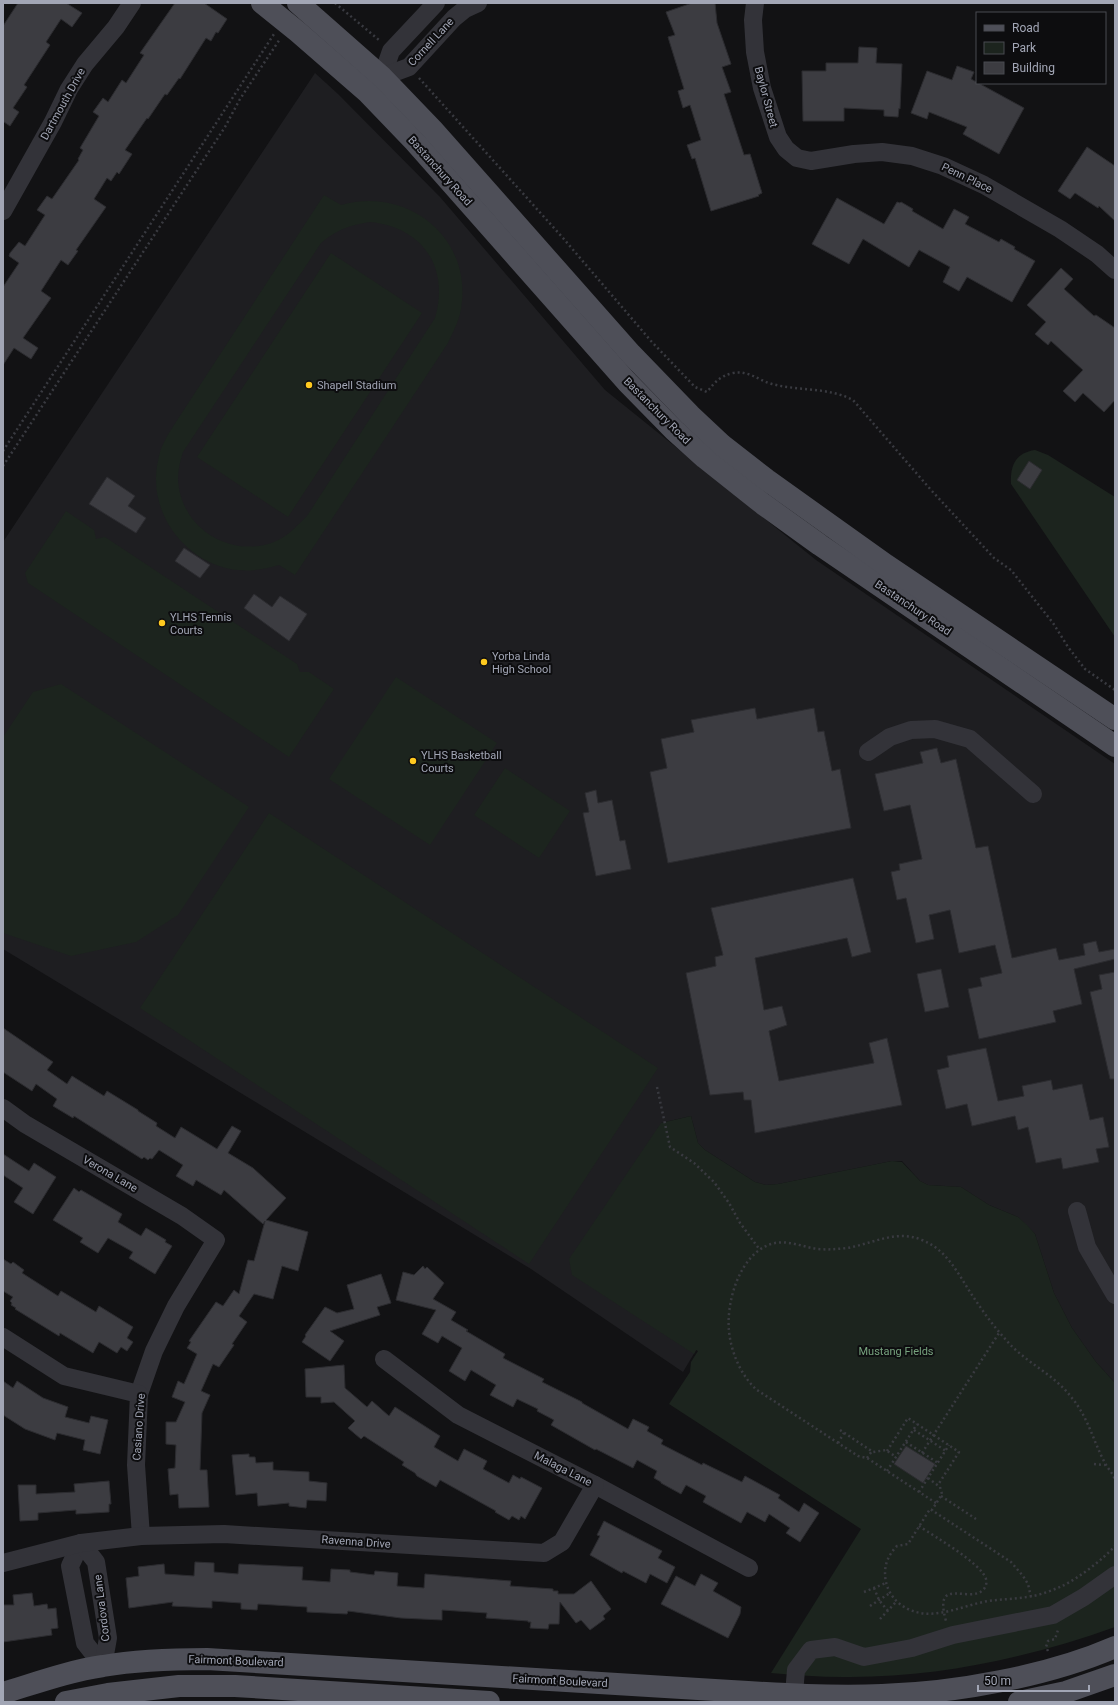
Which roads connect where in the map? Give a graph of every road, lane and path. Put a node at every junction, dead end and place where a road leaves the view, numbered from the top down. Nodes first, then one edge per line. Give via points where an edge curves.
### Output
1 (132, 3) edge
2 (262, 3) edge
3 (298, 3) edge
4 (335, 3) edge
5 (436, 3) edge
6 (478, 3) edge
7 (755, 3) edge
8 (277, 30) dead end
9 (282, 36) dead end
10 (392, 51) junction
11 (409, 67) junction
12 (375, 84) junction
13 (798, 158) joint
14 (3, 212) edge
15 (1115, 270) edge
16 (596, 347) junction
17 (690, 415) junction
18 (3, 451) edge
19 (3, 466) edge
20 (741, 486) junction
21 (844, 534) junction
22 (1115, 690) edge
23 (1115, 719) edge
24 (1115, 746) edge
25 (868, 752) dead end
26 (1033, 794) dead end
27 (657, 1088) dead end
28 (3, 1108) edge
29 (1077, 1211) dead end
30 (216, 1240) joint
31 (760, 1250) junction
32 (1115, 1295) edge
33 (999, 1333) junction
34 (3, 1337) edge
35 (384, 1359) dead end
36 (140, 1394) junction
37 (918, 1424) junction
38 (840, 1430) dead end
39 (914, 1430) junction
40 (844, 1432) junction
41 (934, 1435) junction
42 (930, 1440) junction
43 (906, 1442) junction
44 (838, 1443) junction
45 (949, 1445) junction
46 (872, 1451) junction
47 (887, 1451) junction
48 (946, 1451) junction
49 (922, 1453) junction
50 (896, 1457) junction
51 (867, 1458) junction
52 (938, 1463) junction
53 (1094, 1464) dead end
54 (1105, 1465) junction
55 (887, 1471) junction
56 (928, 1478) junction
57 (1115, 1480) edge
58 (595, 1485) junction
59 (938, 1485) junction
60 (919, 1492) junction
61 (941, 1496) junction
62 (936, 1503) junction
63 (932, 1510) junction
64 (976, 1519) dead end
65 (919, 1526) junction
66 (141, 1536) junction
67 (81, 1543) junction
68 (1115, 1546) edge
69 (3, 1562) edge
70 (749, 1568) dead end
71 (1115, 1575) edge
72 (886, 1583) junction
73 (874, 1588) junction
74 (864, 1592) dead end
75 (890, 1593) junction
76 (1031, 1597) junction
77 (879, 1600) junction
78 (896, 1602) junction
79 (870, 1606) dead end
80 (888, 1611) junction
81 (943, 1612) junction
82 (880, 1619) dead end
83 (947, 1625) dead end
84 (1058, 1626) dead end
85 (1115, 1647) edge
86 (1053, 1659) junction
87 (103, 1666) junction
88 (344, 1668) junction
89 (1115, 1675) edge
90 (3, 1693) edge
91 (108, 1694) junction
92 (794, 1694) junction
93 (1067, 1697) edge
94 (341, 1698) edge
95 (66, 1702) edge
96 (489, 1702) edge
97 (1019, 1702) edge

1 - 14 street, Dartmouth Drive via 69,89 54,122
2 - 12 main road, Bastanchury Road via 298,32
3 - 12 main road, Bastanchury Road
4 - 10 path
5 - 10 street, Cornell Lane
6 - 11 street, Cornell Lane via 454,18
7 - 13 street, Baylor Street via 755,52 762,88 778,137 786,149
8 - 18 path
9 - 19 path
10 - 12 street, Cornell Lane
11 - 12 street, Cornell Lane
11 - 22 path via 563,238 651,341 695,387 706,392 719,378 735,373 749,374 771,384 841,393 853,400 994,558 1011,570 1085,669
12 - 16 main road, Bastanchury Road via 415,142
12 - 17 main road, Bastanchury Road via 437,135 631,354
13 - 15 street, Penn Place via 811,161 882,152 912,156 943,166 984,185 1060,228
16 - 17 main road via 616,354 677,418 686,419
16 - 20 main road, Bastanchury Road via 674,430 704,458
17 - 21 main road, Bastanchury Road via 722,445 767,480
20 - 21 main road via 748,484 755,487 823,535 832,539
20 - 24 main road, Bastanchury Road via 820,545
21 - 23 main road, Bastanchury Road
25 - 26 street via 890,737 911,730 935,729 970,739
27 - 31 path via 670,1147 700,1168 714,1182
28 - 30 street, Verona Lane via 25,1124 182,1216
29 - 32 street via 1087,1247
30 - 36 street, Casiano Drive via 176,1306 157,1344
31 - 33 path via 779,1243 793,1243 827,1250 849,1248 889,1236 910,1236 920,1239 940,1250 949,1259
31 - 44 path via 746,1261 735,1284 732,1300 729,1330 739,1365 750,1384 757,1390
33 - 41 path
33 - 54 path via 1015,1350 1053,1378 1072,1397 1090,1427
34 - 36 street via 64,1376
35 - 58 street, Malaga Lane via 458,1415
36 - 66 street, Casiano Drive via 136,1465
37 - 39 path
37 - 41 path
37 - 47 path via 908,1418
38 - 40 path
39 - 42 path
39 - 43 path
40 - 44 path
40 - 46 path
41 - 42 path
41 - 45 path
42 - 48 path
42 - 49 path
43 - 49 path
43 - 50 path
44 - 51 path via 858,1456
45 - 48 path
45 - 59 path via 959,1452
46 - 47 path
46 - 51 path
47 - 50 path
48 - 52 path
49 - 52 path
50 - 55 path
51 - 55 path
52 - 56 path
53 - 54 path
54 - 57 path
55 - 60 path
56 - 59 path
56 - 60 path
58 - 66 street, Ravenna Drive via 562,1542 544,1553 224,1534
58 - 70 street, Malaga Lane
59 - 61 path
60 - 62 path
61 - 62 path
61 - 64 path
62 - 63 path
63 - 65 path via 930,1509
63 - 76 path via 1011,1562 1028,1584
65 - 72 path via 908,1544 897,1546 891,1552 885,1571
65 - 81 path via 962,1554 979,1569 987,1583 985,1589 976,1594 950,1594 945,1598
66 - 67 street, Ravenna Drive
67 - 69 street, Ravenna Drive
67 - 87 street, Cordova Lane via 96,1562 108,1638
67 - 87 street, Cordova Lane via 70,1566 85,1643
68 - 76 path via 1072,1581
71 - 92 street via 1053,1615 953,1635 912,1648 864,1656 835,1647 811,1650 796,1670
72 - 73 path
72 - 75 path
73 - 74 path
73 - 77 path
75 - 77 path
75 - 78 path
76 - 81 path via 978,1603
77 - 79 path
77 - 80 path
78 - 80 path
78 - 81 path via 921,1613
80 - 82 path
81 - 83 path
84 - 86 path via 1058,1635 1046,1644
85 - 86 main road, Fairmont Boulevard
86 - 92 main road, Fairmont Boulevard via 995,1682 925,1692 882,1696
86 - 93 street
87 - 88 main road, Fairmont Boulevard via 164,1659 207,1658
87 - 90 main road, Fairmont Boulevard
87 - 91 main road
88 - 92 main road, Fairmont Boulevard
88 - 94 street
89 - 93 main road
91 - 94 main road via 179,1686 235,1686
91 - 95 main road
93 - 97 main road
94 - 96 main road

